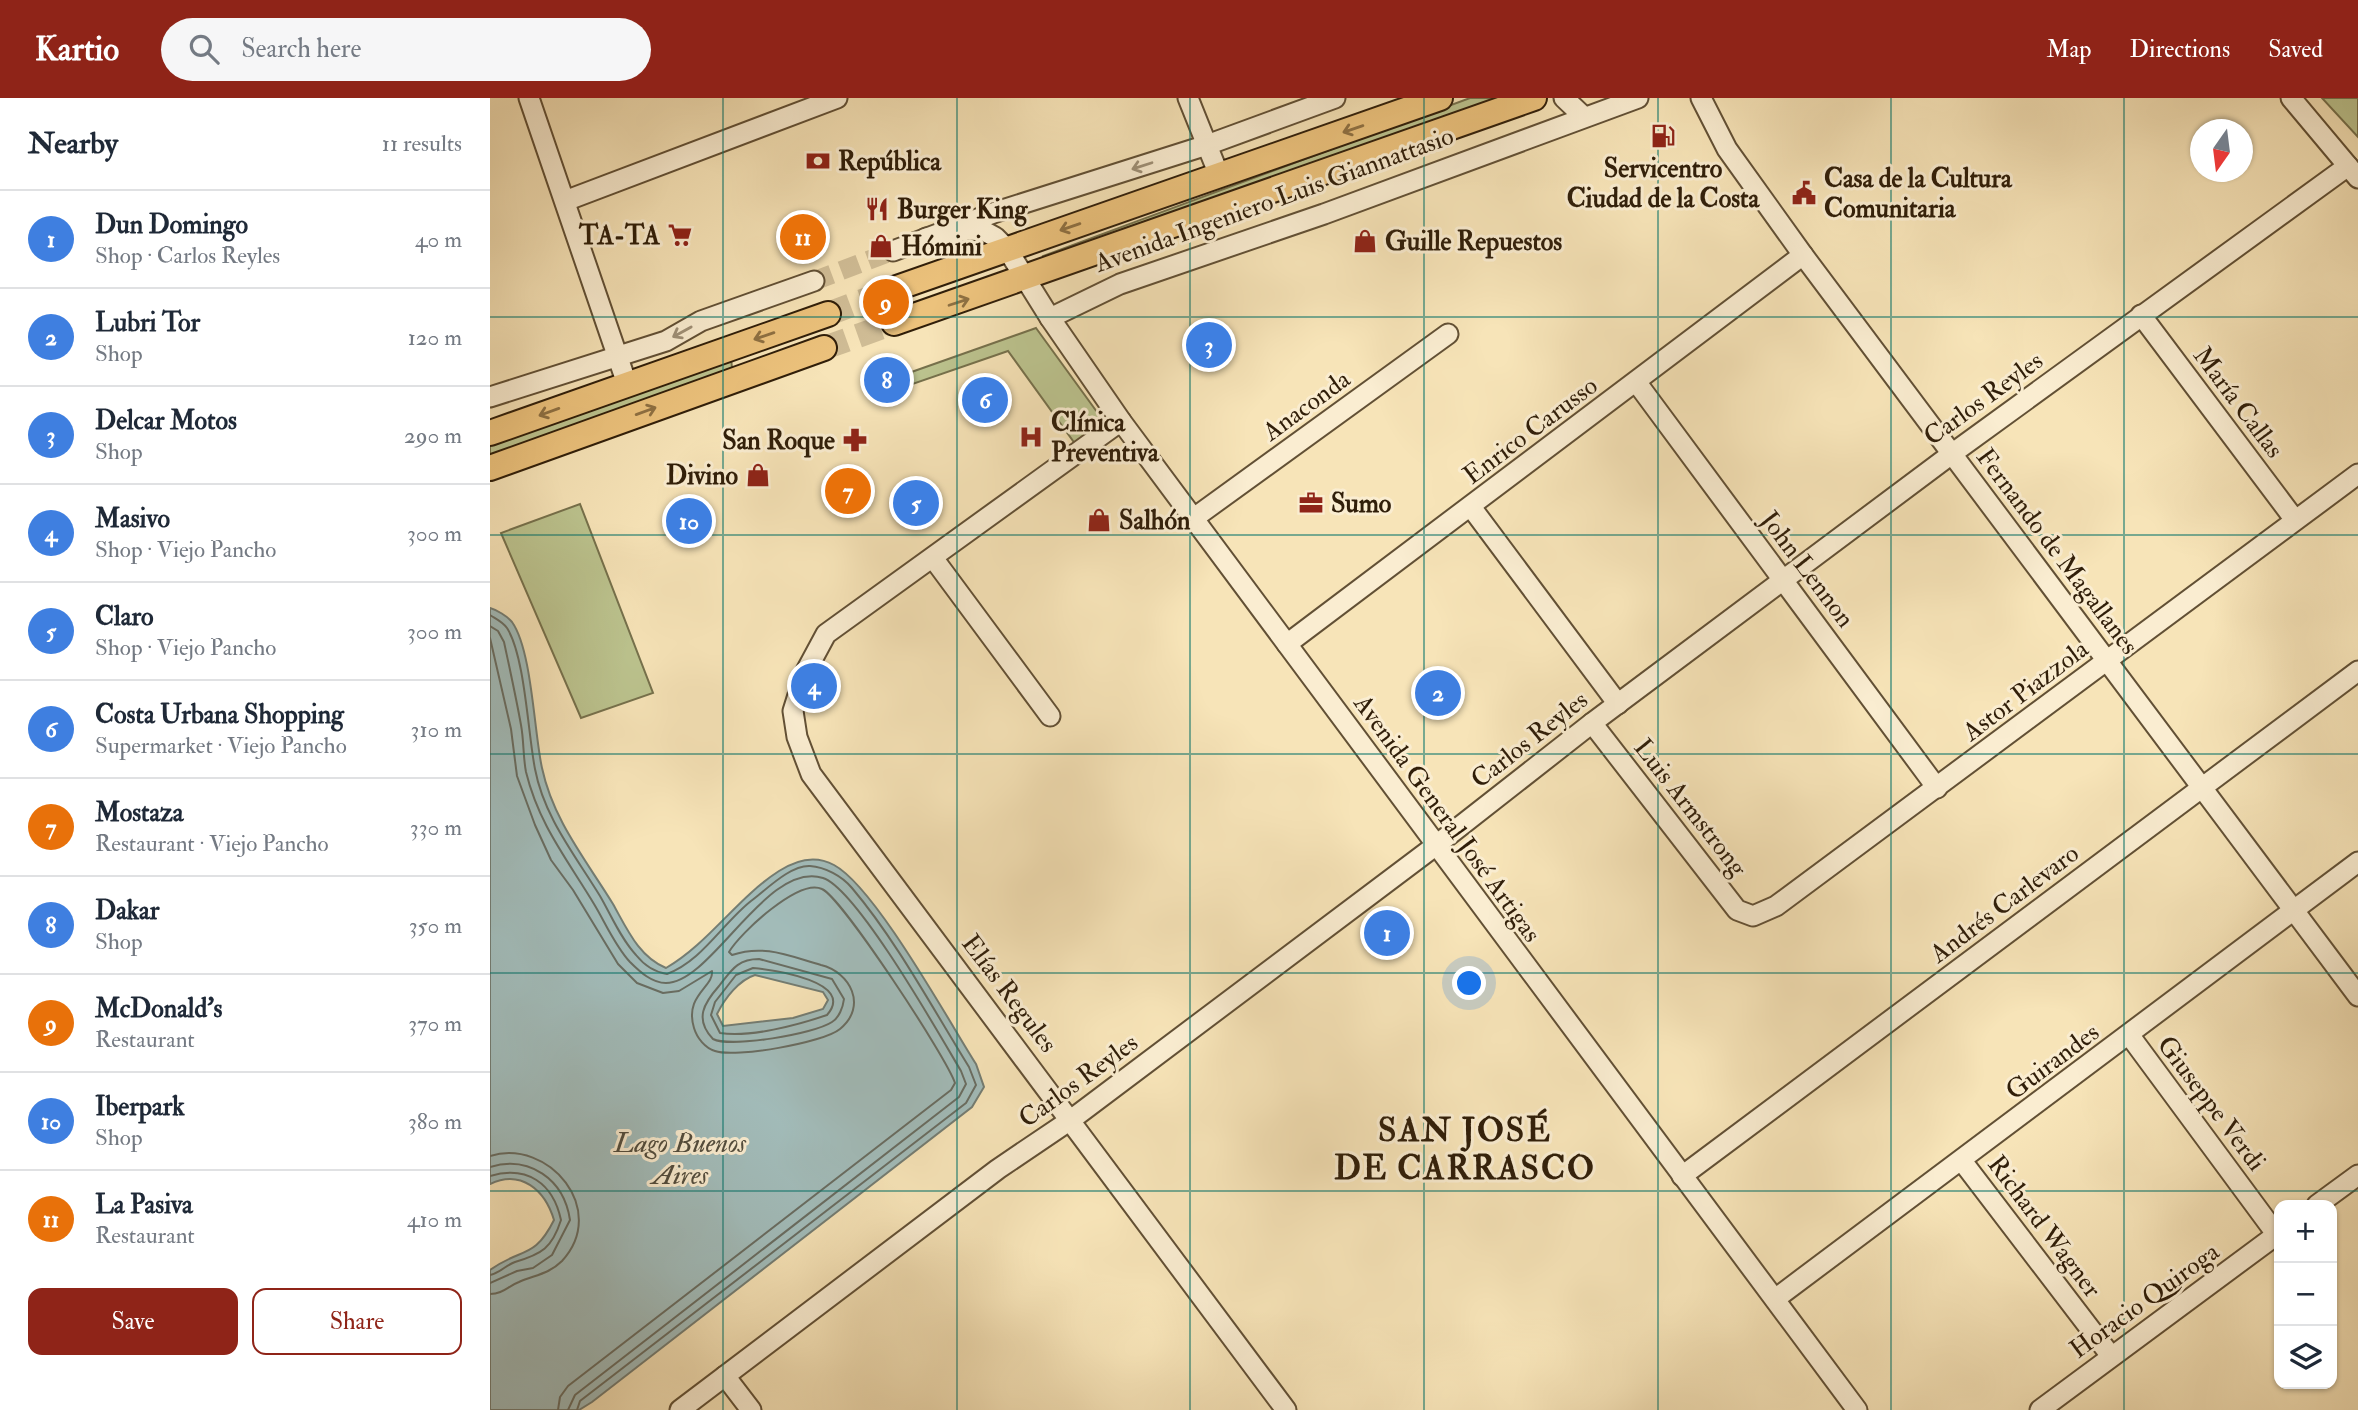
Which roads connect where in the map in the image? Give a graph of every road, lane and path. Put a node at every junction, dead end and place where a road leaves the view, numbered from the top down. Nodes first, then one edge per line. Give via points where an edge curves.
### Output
1 (529, 98) edge
2 (837, 98) edge
3 (1188, 98) edge
4 (1335, 98) edge
5 (1440, 98) edge
6 (1534, 98) edge
7 (1564, 98) edge
8 (1638, 98) edge
9 (1702, 98) edge
10 (2291, 98) edge
11 (1583, 116) junction
12 (1207, 145) junction
13 (2353, 172) edge
14 (1219, 176) junction
15 (565, 201) junction
16 (926, 238) junction
17 (1007, 249) junction
18 (893, 251) tunnel mouth
19 (1803, 255) junction
20 (1025, 279) junction
21 (814, 281) tunnel mouth
22 (894, 289) tunnel mouth
23 (828, 314) tunnel mouth
24 (2141, 316) junction
25 (1050, 318) junction
26 (894, 323) tunnel mouth
27 (1448, 334) dead end
28 (824, 348) tunnel mouth
29 (617, 354) junction
30 (1637, 383) junction
31 (627, 384) junction
32 (490, 397) edge
33 (1121, 421) junction
34 (490, 433) edge
35 (1953, 453) junction
36 (490, 468) edge
37 (2358, 474) edge
38 (1471, 507) junction
39 (1194, 518) junction
40 (2295, 520) junction
41 (933, 558) junction
42 (1784, 580) junction
43 (1287, 643) junction
44 (2108, 661) junction
45 (2358, 671) edge
46 (1618, 704) junction
47 (1050, 716) dead end
48 (1592, 723) junction
49 (1937, 788) junction
50 (2202, 788) junction
51 (1435, 846) junction
52 (2358, 862) edge
53 (2295, 909) junction
54 (1754, 916) joint
55 (2358, 996) edge
56 (2130, 1036) junction
57 (1072, 1119) junction
58 (1962, 1161) junction
59 (2358, 1175) edge
60 (1682, 1176) junction
61 (2324, 1200) edge
62 (2274, 1229) edge
63 (2274, 1237) edge
64 (1776, 1299) junction
65 (2111, 1356) junction
66 (726, 1376) junction
67 (680, 1410) edge
68 (751, 1410) edge
69 (1286, 1410) edge
70 (1857, 1410) edge
71 (2040, 1410) edge

1 - 15 street
2 - 15 street
3 - 12 street
4 - 12 street
5 -> 14 main road, Avenida Ingeniero Luis Giannattasio
6 - 20 main road, Avenida Ingeniero Luis Giannattasio
7 - 11 street
8 - 11 street, Avenida Ingeniero Luis Giannattasio
9 - 19 street, Fernando de Magallanes via 1727,149
10 - 13 street
11 - 25 street, Avenida Ingeniero Luis Giannattasio via 1324,214 1120,284
12 - 14 street
12 -> 16 street
13 - 24 street, Carlos Reyles
14 -> 17 main road, Avenida Ingeniero Luis Giannattasio
15 - 29 street
16 - 17 street via 984,231
16 - 18 street
17 - 20 street, Avenida General José Artigas
17 - 22 main road, Avenida Ingeniero Luis Giannattasio
19 - 30 street, Enrico Carusso
19 - 35 street, Fernando de Magallanes
20 - 25 street, Avenida General José Artigas
26 -> 20 main road, Avenida Ingeniero Luis Giannattasio
21 -> 29 street via 701,321 666,341
23 -> 31 main road
24 - 35 street, Carlos Reyles
24 - 40 street, María Callas
25 - 33 street, Avenida General José Artigas
27 - 39 street, Anaconda
36 -> 28 main road
29 - 31 street
29 - 32 street
30 - 38 street, Enrico Carusso
30 - 42 street, John Lennon
31 -> 34 main road
33 - 39 street, Avenida General José Artigas
33 - 41 street
35 - 42 street, Carlos Reyles
35 - 44 street, Fernando de Magallanes
37 - 40 street, Astor Piazzola
38 - 43 street, Enrico Carusso
38 - 46 street
39 - 43 street, Avenida General José Artigas
40 - 44 street, Astor Piazzola
41 - 47 street
41 - 57 street, Elías Regules via 826,634 794,699 797,737 811,774
42 - 46 street, Carlos Reyles
42 - 49 street, John Lennon
43 - 51 street, Avenida General José Artigas
44 - 49 street, Astor Piazzola
44 - 50 street, Fernando de Magallanes
45 - 50 street, Andrés Carlevaro
46 - 48 street, Carlos Reyles
48 - 51 street, Carlos Reyles
48 - 54 street, Luis Armstrong via 1737,910
49 - 54 street, Astor Piazzola via 1776,906
50 - 53 street, Fernando de Magallanes
50 - 60 street, Andrés Carlevaro
51 - 57 street, Carlos Reyles
51 - 60 street, Avenida General José Artigas
52 - 53 street, Guirandes
53 - 55 street, Fernando de Magallanes
53 - 56 street, Guirandes
56 - 58 street, Guirandes
56 - 62 street, Giuseppe Verdi
57 - 66 street, Carlos Reyles via 998,1169
57 - 69 street, Elías Regules
58 - 64 street, Guirandes
58 - 65 street, Richard Wagner
59 - 61 street
60 - 64 street, Avenida General José Artigas
63 - 65 street, Horacio Quiroga
64 - 70 street, Avenida General José Artigas
65 - 71 street, Horacio Quiroga
66 - 67 street, Carlos Reyles
66 - 68 street

